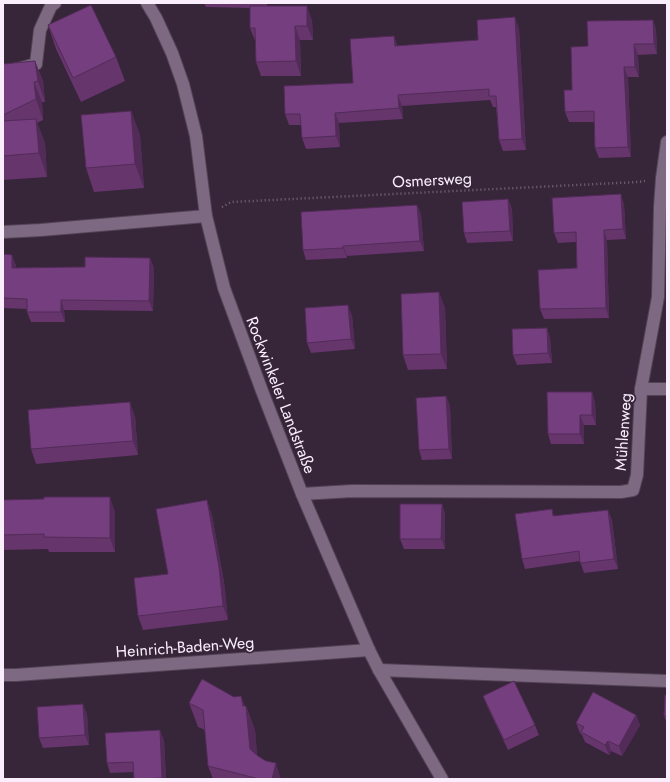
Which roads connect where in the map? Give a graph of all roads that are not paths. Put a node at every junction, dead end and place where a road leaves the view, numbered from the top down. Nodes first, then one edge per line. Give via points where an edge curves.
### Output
1 (55, 3) edge
2 (147, 3) edge
3 (3, 73) edge
4 (667, 142) edge
5 (206, 216) junction
6 (3, 232) edge
7 (641, 389) junction
8 (667, 389) edge
9 (302, 494) junction
10 (369, 650) junction
11 (380, 670) junction
12 (3, 675) edge
13 (667, 681) edge
14 (442, 779) edge

1 - 3 street via 51,6 40,30 36,64
2 - 5 street, Rockwinkeler Landstraße via 172,53 183,84 196,136
4 - 7 street, Mühlenweg via 660,207 658,297
5 - 6 street
5 - 9 street, Rockwinkeler Landstraße via 224,288
7 - 8 street
7 - 9 street, Mühlenweg via 637,475 633,490 352,491
9 - 10 street, Rockwinkeler Landstraße
10 - 11 street, Rockwinkeler Landstraße
10 - 12 street, Heinrich-Baden-Weg
11 - 13 street
11 - 14 street, Rockwinkeler Landstraße

